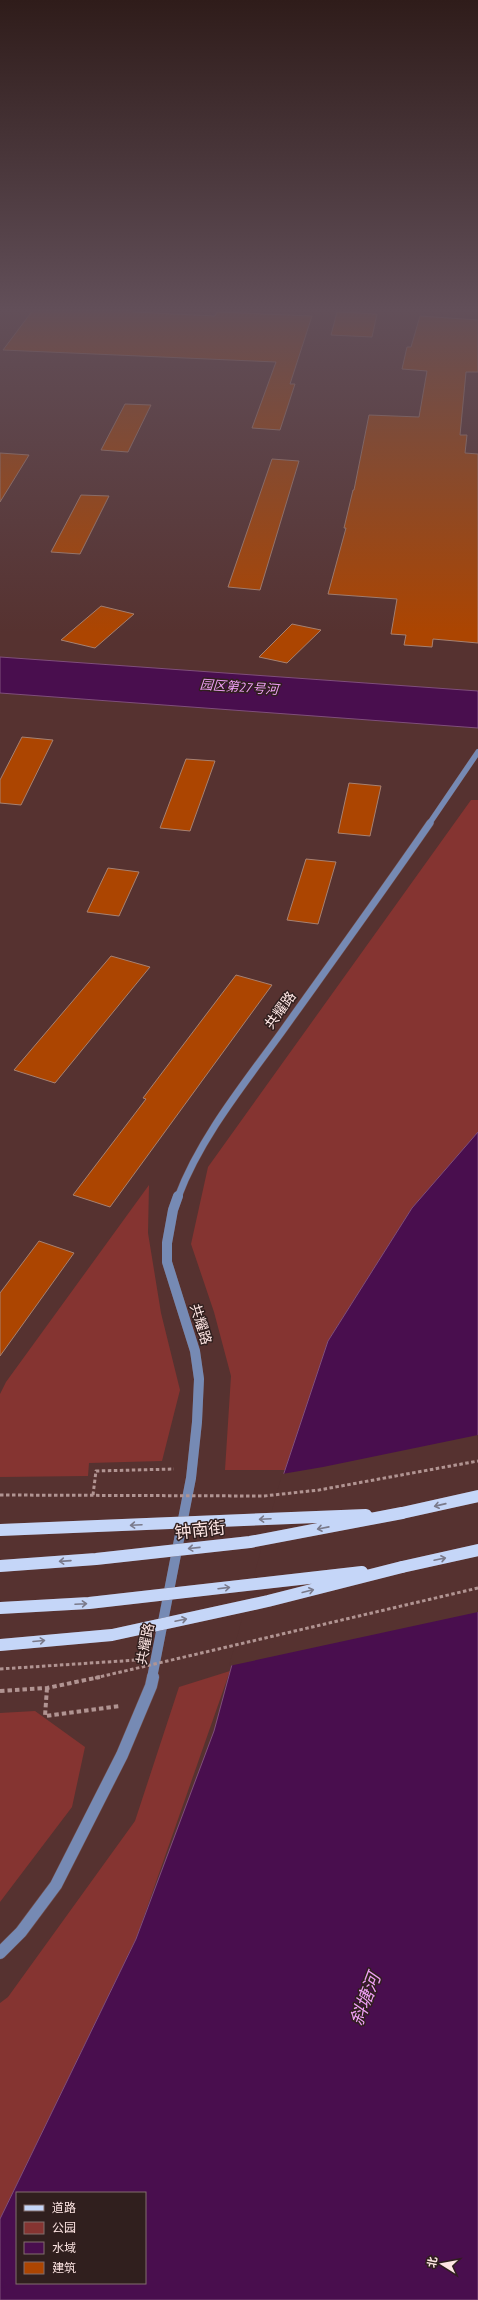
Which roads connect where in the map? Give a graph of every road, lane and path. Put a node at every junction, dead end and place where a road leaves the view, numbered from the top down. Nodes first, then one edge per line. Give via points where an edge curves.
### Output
1 (478, 752) edge
2 (478, 1461) edge
3 (192, 1468) junction
4 (0, 1495) edge
5 (93, 1495) junction
6 (478, 1496) edge
7 (402, 1513) junction
8 (0, 1530) edge
9 (478, 1550) edge
10 (0, 1566) edge
11 (402, 1567) junction
12 (478, 1588) edge
13 (0, 1608) edge
14 (0, 1645) edge
15 (141, 1660) dead end
16 (0, 1669) edge
17 (47, 1688) junction
18 (0, 1691) edge
19 (144, 1703) junction
20 (0, 1953) edge

1 - 3 street, 共耀路 via 373,906 231,1102 186,1175 173,1210 167,1243 167,1262 195,1351 199,1379
2 - 5 path, bridge via 319,1490 264,1496
3 - 5 path via 96,1471
3 - 19 street, 共耀路 via 152,1659 151,1686
4 - 5 path, bridge
6 -> 7 main road
7 -> 8 main road, bridge
7 -> 10 main road, 钟南街, bridge via 250,1542 96,1559
11 -> 9 main road
13 -> 11 main road, bridge via 89,1603
14 -> 11 main road, bridge via 112,1635 268,1601
12 - 17 path, bridge
15 - 16 path
17 - 18 path, bridge
17 - 19 path via 45,1716
19 - 20 street, 共耀路 via 122,1755 56,1885 21,1932

